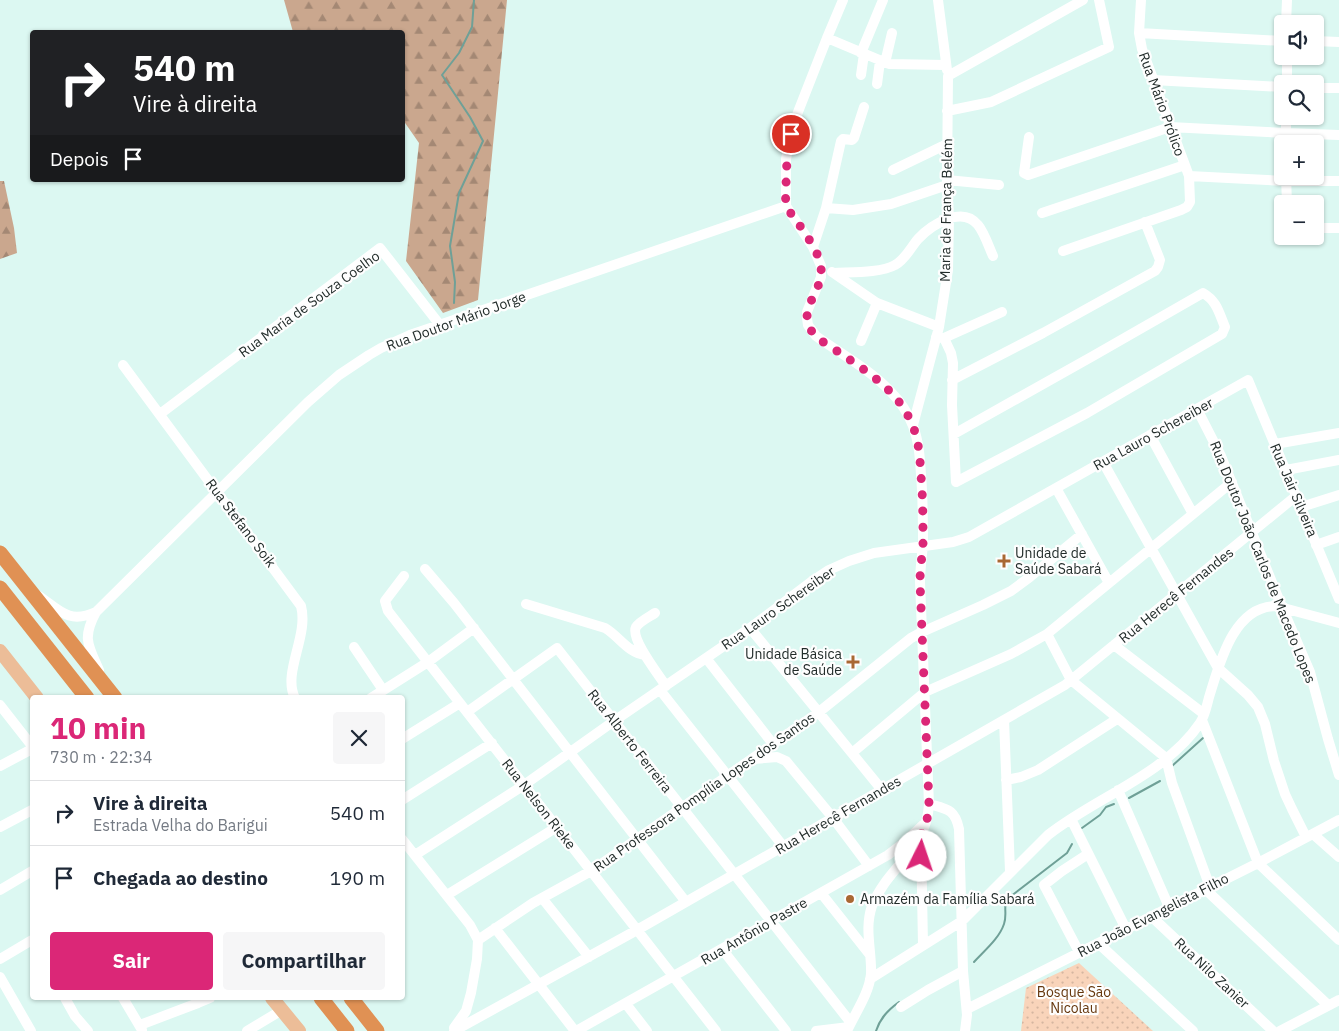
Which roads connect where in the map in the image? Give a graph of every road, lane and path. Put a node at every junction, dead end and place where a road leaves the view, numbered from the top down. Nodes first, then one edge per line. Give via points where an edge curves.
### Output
1 (843, 0) edge
2 (884, 0) edge
3 (938, 0) edge
4 (1083, 0) edge
5 (1099, 0) edge
6 (1141, 0) edge
7 (1287, 0) edge
8 (1286, 15) edge
9 (892, 33) dead end
10 (1139, 33) junction
11 (827, 38) junction
12 (1274, 41) edge
13 (1324, 42) edge
14 (1339, 42) edge
15 (862, 53) junction
16 (882, 62) junction
17 (946, 64) junction
18 (861, 75) dead end
19 (948, 76) junction
20 (1153, 80) junction
21 (877, 84) dead end
22 (1274, 87) edge
23 (1324, 88) edge
24 (1339, 88) edge
25 (864, 107) dead end
26 (947, 111) junction
27 (1170, 127) junction
28 (1339, 134) edge
29 (1324, 135) edge
30 (1029, 137) dead end
31 (1274, 137) edge
32 (947, 144) junction
33 (1185, 165) junction
34 (893, 170) dead end
35 (1189, 176) junction
36 (1274, 178) edge
37 (1324, 180) edge
38 (1339, 181) edge
39 (947, 183) junction
40 (999, 186) dead end
41 (786, 206) junction
42 (826, 208) junction
43 (1042, 213) dead end
44 (949, 218) junction
45 (1145, 222) junction
46 (1324, 228) edge
47 (1339, 228) edge
48 (813, 247) junction
49 (1063, 251) dead end
50 (993, 256) dead end
51 (821, 266) junction
52 (834, 273) junction
53 (877, 303) junction
54 (1002, 312) dead end
55 (440, 325) junction
56 (940, 334) junction
57 (860, 341) dead end
58 (123, 365) dead end
59 (952, 380) junction
60 (1248, 380) joint
61 (1197, 409) junction
62 (160, 414) junction
63 (913, 425) junction
64 (1339, 433) edge
65 (954, 434) junction
66 (1150, 435) junction
67 (1275, 444) junction
68 (1339, 460) edge
69 (1103, 462) junction
70 (1286, 470) junction
71 (1232, 482) junction
72 (1056, 488) junction
73 (217, 491) junction
74 (1339, 495) edge
75 (1296, 496) junction
76 (1301, 507) junction
77 (1193, 514) junction
78 (1252, 532) junction
79 (1082, 534) junction
80 (1339, 537) edge
81 (1316, 545) junction
82 (923, 546) junction
83 (1151, 548) junction
84 (0, 553) edge
85 (425, 569) dead end
86 (404, 576) dead end
87 (1335, 580) edge
88 (1109, 583) junction
89 (0, 588) edge
90 (31, 590) junction
91 (1176, 594) junction
92 (1339, 599) edge
93 (526, 604) dead end
94 (1282, 607) junction
95 (96, 612) junction
96 (655, 613) dead end
97 (1339, 623) edge
98 (474, 628) junction
99 (750, 628) junction
100 (922, 632) junction
101 (1047, 634) junction
102 (1114, 645) junction
103 (354, 647) dead end
104 (0, 651) edge
105 (645, 655) junction
106 (706, 658) junction
107 (428, 662) junction
108 (1218, 668) junction
109 (513, 680) junction
110 (1071, 680) junction
111 (662, 688) junction
112 (383, 690) junction
113 (111, 692) edge
114 (925, 692) junction
115 (83, 694) edge
116 (35, 695) edge
117 (295, 695) edge
118 (376, 695) edge
119 (460, 703) junction
120 (0, 705) edge
121 (468, 712) junction
122 (819, 712) junction
123 (1203, 717) junction
124 (1118, 719) junction
125 (1004, 720) junction
126 (614, 721) junction
127 (405, 737) edge
128 (492, 743) junction
129 (773, 744) junction
130 (30, 745) edge
131 (30, 749) edge
132 (570, 752) junction
133 (852, 753) junction
134 (1166, 758) junction
135 (751, 759) junction
136 (928, 763) junction
137 (0, 766) edge
138 (1339, 775) edge
139 (728, 776) junction
140 (1006, 780) junction
141 (524, 785) junction
142 (882, 790) junction
143 (1118, 790) junction
144 (405, 798) edge
145 (929, 804) junction
146 (682, 808) junction
147 (30, 811) edge
148 (833, 818) junction
149 (1071, 819) junction
150 (1339, 820) edge
151 (926, 822) junction
152 (0, 827) edge
153 (557, 827) junction
154 (1310, 835) junction
155 (920, 838) junction
156 (637, 839) junction
157 (405, 842) edge
158 (783, 846) junction
159 (415, 854) junction
160 (1088, 854) junction
161 (1339, 857) edge
162 (1258, 863) junction
163 (869, 866) junction
164 (591, 871) junction
165 (1010, 871) junction
166 (30, 872) edge
167 (735, 874) junction
168 (1208, 888) junction
169 (0, 890) edge
170 (820, 893) junction
171 (447, 895) junction
172 (542, 898) junction
173 (686, 902) junction
174 (1169, 907) junction
175 (1152, 916) junction
176 (771, 921) junction
177 (962, 921) junction
178 (495, 928) junction
179 (1126, 929) junction
180 (638, 930) junction
181 (478, 940) junction
182 (1339, 940) edge
183 (30, 941) edge
184 (1098, 943) junction
185 (923, 945) junction
186 (722, 949) junction
187 (1079, 952) junction
188 (870, 955) junction
189 (589, 957) junction
190 (0, 959) edge
191 (963, 971) junction
192 (674, 977) junction
193 (0, 978) edge
194 (870, 979) junction
195 (539, 984) junction
196 (66, 1000) edge
197 (124, 1000) edge
198 (181, 1000) edge
199 (205, 1000) edge
200 (274, 1000) edge
201 (323, 1000) edge
202 (353, 1000) edge
203 (1339, 1000) edge
204 (626, 1004) junction
205 (1328, 1006) junction
206 (902, 1007) dead end
207 (187, 1008) junction
208 (967, 1008) junction
209 (282, 1010) junction
210 (849, 1027) edge
211 (141, 1028) edge
212 (31, 1031) edge
213 (88, 1031) edge
214 (247, 1031) edge
215 (299, 1031) edge
216 (348, 1031) edge
217 (377, 1031) edge
218 (453, 1031) edge
219 (575, 1031) edge
220 (647, 1031) edge
221 (716, 1031) edge
222 (786, 1031) edge
223 (816, 1031) edge
224 (964, 1031) edge
225 (1193, 1031) edge
226 (1273, 1031) edge
227 (1280, 1031) edge

1 - 11 street
2 - 15 street
3 - 17 street, Maria de França Belém
4 - 19 street
5 - 26 street via 1109,47 1005,97
6 - 10 street, Rua Mário Prólico
7 - 8 street
9 - 16 street
10 - 12 street
10 - 20 street, Rua Mário Prólico
11 - 15 street
11 - 41 street via 791,134 786,160
13 - 14 street
15 - 16 street
15 - 18 street
16 - 17 street via 894,65
16 - 21 street
17 - 19 street, Maria de França Belém
19 - 26 street, Maria de França Belém
20 - 22 street
20 - 27 street, Rua Mário Prólico
23 - 24 street
25 - 42 street via 854,138 841,140
26 - 32 street, Maria de França Belém
27 - 30 street via 1028,175 1024,173
27 - 31 street
27 - 33 street, Rua Mário Prólico
28 - 29 street
32 - 34 street
32 - 39 street, Maria de França Belém
33 - 35 street, Rua Mário Prólico
33 - 43 street
35 - 36 street
35 - 45 street, Rua Mário Prólico via 1190,202 1187,207
37 - 38 street
39 - 40 street
39 - 42 street via 891,204 853,210
39 - 44 street, Maria de França Belém
41 - 48 street
41 - 55 street, Rua Doutor Mário Jorge
42 - 48 street
44 - 50 street via 972,219 979,225
44 - 52 street via 919,238 895,265 880,270
44 - 56 street, Maria de França Belém via 948,270
45 - 49 street
45 - 59 street via 1160,260 1155,271 1043,334
46 - 47 street
48 - 51 street
51 - 52 street
51 - 63 street via 822,272 806,318 812,331 889,390
52 - 53 street
53 - 56 street
53 - 57 street
54 - 56 street
55 - 62 street, Rua Maria de Souza Coelho via 380,248
55 - 73 street, Rua Doutor Mário Jorge via 381,348 339,376 288,420
56 - 59 street via 951,353
56 - 63 street, Maria de França Belém
58 - 62 street, Rua Stefano Soik
59 - 65 street
60 - 61 street, Rua Lauro Schereiber
60 - 67 street, Rua Jair Silveira
61 - 66 street, Rua Lauro Schereiber
61 - 71 street, Rua Doutor João Carlos de Macedo Lopes
62 - 73 street, Rua Stefano Soik
63 - 82 street via 920,456
64 - 67 street
65 - 65 street via 956,482 1087,413 1222,334 1225,327 1218,309 1203,293
66 - 69 street, Rua Lauro Schereiber
66 - 77 street
67 - 70 street, Rua Jair Silveira
68 - 70 street
69 - 72 street, Rua Lauro Schereiber
69 - 83 street
70 - 75 street, Rua Jair Silveira
71 - 77 street
71 - 78 street, Rua Doutor João Carlos de Macedo Lopes
72 - 79 street
72 - 82 street, Rua Lauro Schereiber via 969,537 957,542
73 - 95 street, Rua Doutor Mário Jorge
73 - 117 street, Rua Stefano Soik via 301,606 303,626 291,678
74 - 76 street
75 - 76 street, Rua Jair Silveira
75 - 78 street, Rua Herecê Fernandes
76 - 81 street, Rua Jair Silveira
77 - 83 street
78 - 91 street, Rua Herecê Fernandes
78 - 94 street, Rua Doutor João Carlos de Macedo Lopes
79 - 88 street
79 - 100 street, Rua Professora Pompília Lopes dos Santos via 1011,591
80 - 81 street
81 - 87 street, Rua Jair Silveira
82 - 99 street, Rua Lauro Schereiber via 874,553 839,565
82 - 100 street via 920,582
83 - 88 street
83 - 91 street
84 - 90 highway
85 - 98 street
86 - 107 street, Rua Nelson Rieke via 386,598 385,604
87 - 92 street, Rua Jair Silveira
88 - 101 street
89 - 115 highway
90 - 95 street via 69,616 82,617
90 - 113 highway
91 - 102 street, Rua Herecê Fernandes
91 - 108 street
93 - 105 street via 604,628 632,651
94 - 97 street
94 - 108 street via 1260,609 1243,621 1229,641
94 - 138 street, Rua Doutor João Carlos de Macedo Lopes via 1310,672
95 - 113 street, Rua Doutor Mário Jorge via 88,627 87,638 90,651
96 - 105 street via 640,623 635,631
98 - 107 street
98 - 109 street
99 - 106 street, Rua Lauro Schereiber
99 - 122 street
100 - 114 street
100 - 122 street, Rua Professora Pompília Lopes dos Santos via 906,641
101 - 110 street
101 - 114 street via 1011,654
102 - 110 street, Rua Herecê Fernandes
102 - 123 street
103 - 112 street
104 - 116 main road
105 - 111 street
106 - 111 street, Rua Lauro Schereiber
106 - 129 street
107 - 112 street
107 - 119 street, Rua Nelson Rieke
108 - 123 street
108 - 154 street via 1258,707 1285,794
109 - 121 street
109 - 126 street, Rua Alberto Ferreira via 557,648
109 - 132 street
110 - 124 street
110 - 125 street, Rua Herecê Fernandes
111 - 126 street, Rua Lauro Schereiber
111 - 139 street
112 - 118 street
114 - 133 street
114 - 136 street
119 - 121 street, Rua Nelson Rieke
119 - 127 street
120 - 130 street
121 - 128 street, Rua Nelson Rieke
122 - 129 street, Rua Professora Pompília Lopes dos Santos
122 - 133 street
123 - 134 street
123 - 162 street
124 - 134 street
124 - 140 street via 1038,770
125 - 136 street, Rua Herecê Fernandes
125 - 140 street
126 - 132 street, Rua Lauro Schereiber
126 - 146 street, Rua Alberto Ferreira
128 - 141 street, Rua Nelson Rieke
128 - 144 street
129 - 135 street, Rua Professora Pompília Lopes dos Santos
131 - 137 street
132 - 141 street, Rua Lauro Schereiber
132 - 156 street
133 - 142 street
134 - 143 street
134 - 168 street
135 - 139 street, Rua Professora Pompília Lopes dos Santos
135 - 148 street via 777,757 786,761
136 - 142 street, Rua Herecê Fernandes
136 - 145 street
139 - 146 street, Rua Professora Pompília Lopes dos Santos
139 - 158 street
140 - 165 street
141 - 153 street, Rua Nelson Rieke
141 - 159 street, Rua Lauro Schereiber
142 - 148 street, Rua Herecê Fernandes
143 - 149 street
143 - 174 street
145 - 151 street
145 - 177 street via 952,811 958,821
146 - 156 street, Rua Professora Pompília Lopes dos Santos
146 - 167 street, Rua Alberto Ferreira
147 - 152 street
148 - 158 street, Rua Herecê Fernandes
148 - 163 street
149 - 160 street
149 - 165 street via 1048,835
150 - 154 street, Rua João Evangelista Filho
151 - 155 street
151 - 163 street, Rua Antônio Pastre via 901,845
153 - 164 street, Rua Nelson Rieke
153 - 171 street
154 - 161 street
154 - 162 street, Rua João Evangelista Filho
155 - 185 street
155 - 188 street via 873,904 868,927
156 - 164 street, Rua Professora Pompília Lopes dos Santos
156 - 173 street
157 - 159 street
158 - 167 street, Rua Herecê Fernandes
159 - 171 street
160 - 179 street
160 - 187 street via 1044,885
162 - 168 street, Rua João Evangelista Filho
162 - 182 street
163 - 170 street, Rua Antônio Pastre
164 - 172 street, Rua Professora Pompília Lopes dos Santos
164 - 180 street, Rua Nelson Rieke
165 - 177 street
166 - 169 street
167 - 173 street, Rua Herecê Fernandes
167 - 176 street, Rua Alberto Ferreira
168 - 174 street, Rua João Evangelista Filho
168 - 205 street
170 - 176 street, Rua Antônio Pastre
170 - 188 street
171 - 181 street
172 - 178 street, Rua Professora Pompília Lopes dos Santos
172 - 189 street
173 - 180 street, Rua Herecê Fernandes
174 - 175 street, Rua João Evangelista Filho
175 - 179 street, Rua João Evangelista Filho
175 - 226 street, Rua Nilo Zanier
176 - 186 street, Rua Antônio Pastre
176 - 210 street, Rua Alberto Ferreira
177 - 185 street
177 - 191 street
178 - 181 street, Rua Professora Pompília Lopes dos Santos
178 - 195 street
179 - 184 street, Rua João Evangelista Filho
180 - 189 street, Rua Herecê Fernandes
180 - 192 street, Rua Nelson Rieke
181 - 218 street via 469,1003
183 - 190 street
184 - 187 street, Rua João Evangelista Filho
184 - 225 street
185 - 194 street
186 - 192 street, Rua Antônio Pastre
186 - 222 street
187 - 208 street, Rua João Evangelista Filho
188 - 194 street
189 - 195 street, Rua Herecê Fernandes
191 - 206 street
191 - 208 street
192 - 204 street, Rua Antônio Pastre
192 - 221 street, Rua Nelson Rieke
193 - 212 street
194 - 210 street
195 - 218 street, Rua Herecê Fernandes
195 - 219 street
196 - 213 street
197 - 211 street
198 - 207 street
199 - 207 street
200 - 209 main road
201 - 216 highway
202 - 217 highway
203 - 205 street
204 - 219 street, Rua Antônio Pastre
204 - 220 street
205 - 227 street
207 - 211 street
208 - 224 street
209 - 214 street
209 - 215 main road
210 - 223 street

